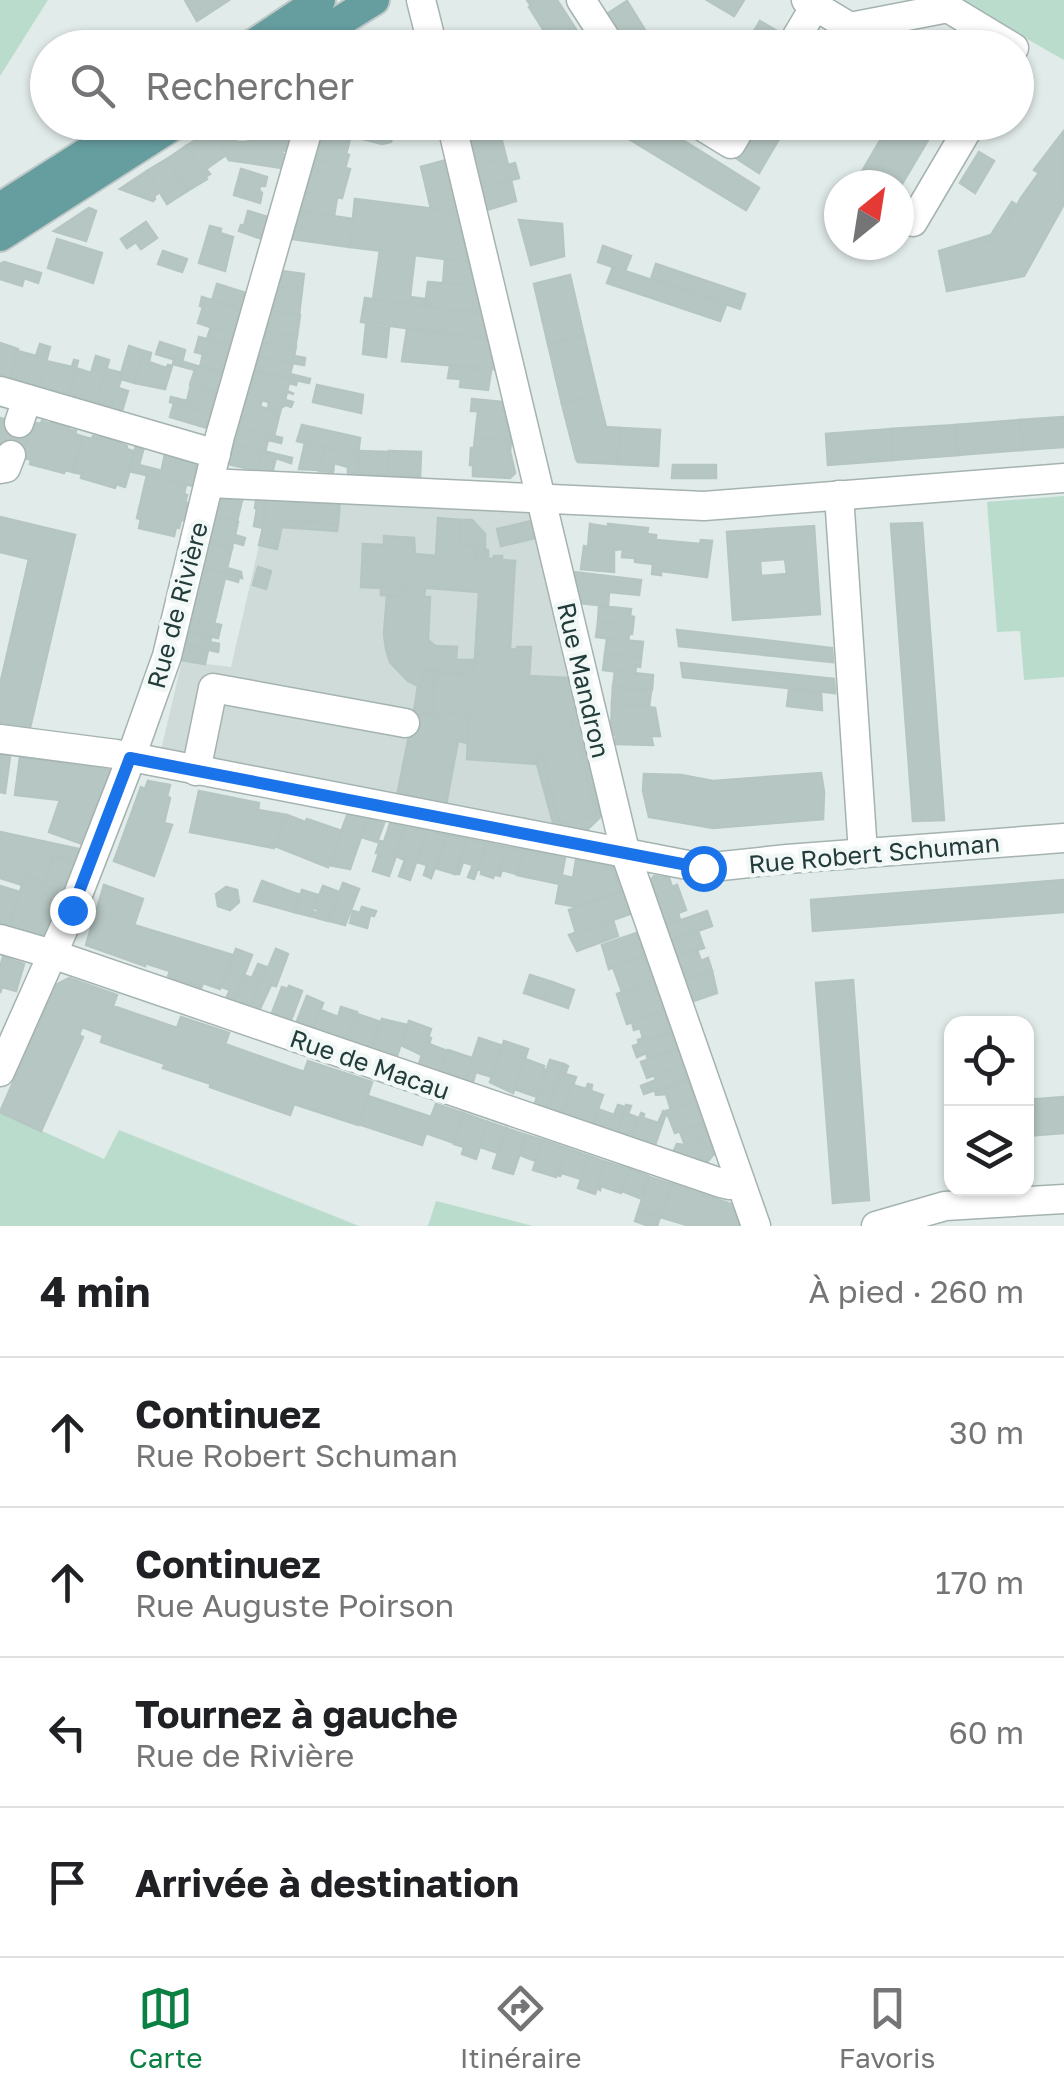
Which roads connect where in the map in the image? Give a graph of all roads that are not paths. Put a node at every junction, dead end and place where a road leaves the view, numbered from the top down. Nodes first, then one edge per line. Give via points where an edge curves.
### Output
1 (320, 0) edge
2 (422, 0) edge
3 (582, 0) edge
4 (811, 3) edge
5 (359, 5) edge
6 (275, 30) edge
7 (324, 30) edge
8 (344, 30) edge
9 (429, 30) edge
10 (601, 30) edge
11 (798, 30) edge
12 (984, 30) edge
13 (106, 140) edge
14 (150, 140) edge
15 (305, 140) edge
16 (455, 140) edge
17 (961, 140) edge
18 (0, 208) edge
19 (914, 220) edge
20 (0, 236) edge
21 (15, 404) edge
22 (216, 454) junction
23 (1064, 478) edge
24 (209, 483) junction
25 (839, 495) junction
26 (541, 498) junction
27 (405, 723) dead end
28 (0, 739) edge
29 (130, 758) junction
30 (196, 770) junction
31 (1064, 838) edge
32 (864, 853) junction
33 (626, 855) junction
34 (0, 939) edge
35 (52, 954) junction
36 (0, 1072) edge
37 (740, 1181) junction
38 (1064, 1199) edge
39 (756, 1226) edge
40 (876, 1226) edge

1 - 6 main road
2 - 9 street
3 - 10 street
4 - 11 street
4 - 12 street via 850,26 948,8
5 - 7 main road
5 - 8 street
13 - 18 main road
14 - 20 main road
15 - 22 street, Rue de Rivière
16 - 26 street, Rue Mandron
17 - 19 street
21 - 22 street
22 - 24 street, Rue de Rivière
23 - 25 street
24 - 26 street
24 - 29 street, Rue de Rivière via 167,656
25 - 26 street via 704,506
25 - 32 street
26 - 33 street, Rue Mandron
27 - 30 street via 213,688
28 - 29 street, Rue Robert Schuman
29 - 30 street, Rue Robert Schuman
29 - 35 street, Rue de Rivière
30 - 33 street, Rue Robert Schuman
31 - 32 street, Rue Robert Schuman
32 - 33 street, Rue Robert Schuman via 703,868
33 - 37 street, Rue Mandron
34 - 35 street, Rue de Macau
35 - 36 street, Rue de Rivière
35 - 37 street, Rue de Macau via 721,1184
37 - 39 street, Rue Mandron
38 - 40 street via 945,1206

